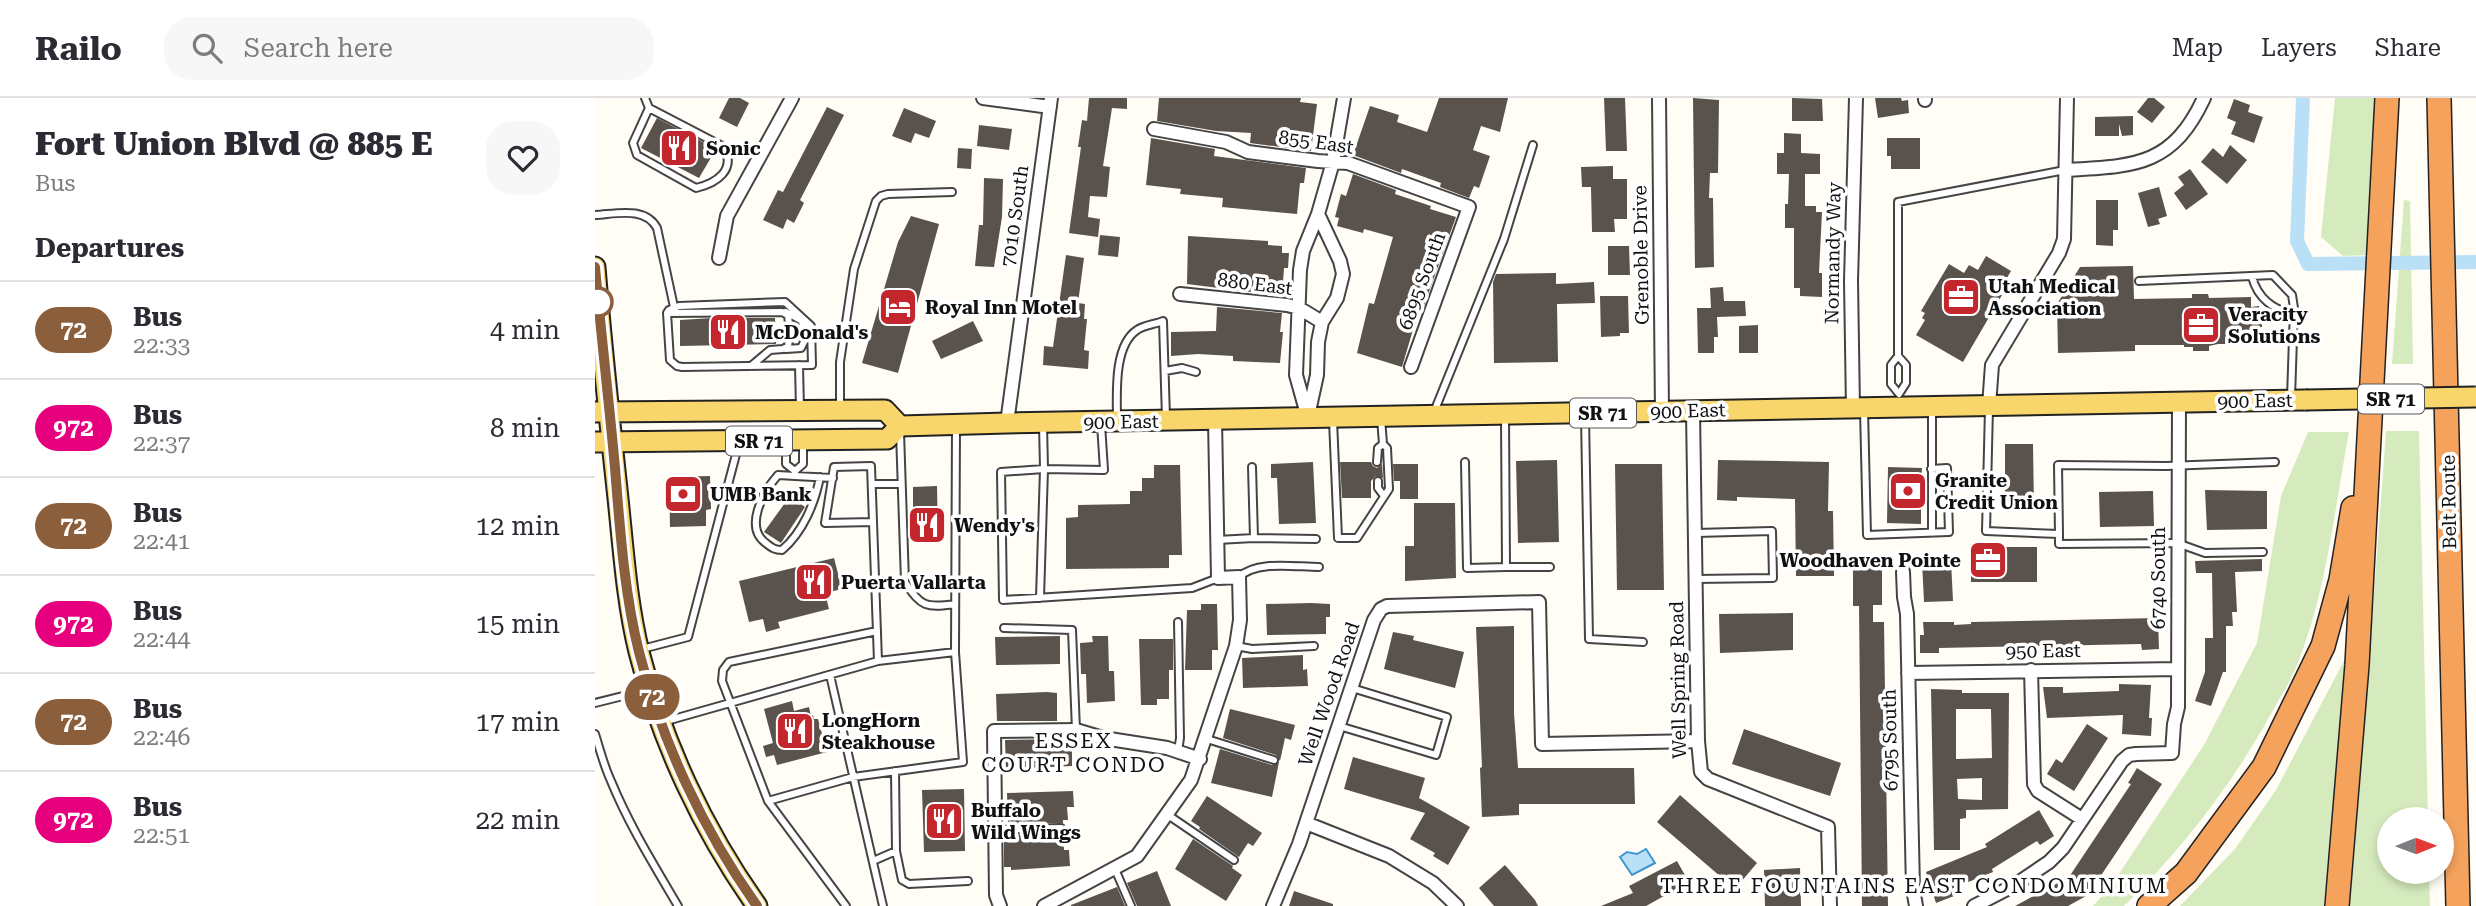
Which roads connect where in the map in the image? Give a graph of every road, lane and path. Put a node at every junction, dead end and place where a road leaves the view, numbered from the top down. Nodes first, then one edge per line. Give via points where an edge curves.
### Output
1 (645, 98) edge
2 (792, 98) edge
3 (983, 98) edge
4 (1344, 98) edge
5 (1658, 98) edge
6 (1856, 98) edge
7 (2067, 98) edge
8 (2204, 98) edge
9 (2387, 98) edge
10 (2439, 98) edge
11 (1050, 102) edge
12 (649, 108) junction
13 (1154, 129) dead end
14 (1533, 145) dead end
15 (1333, 162) junction
16 (2066, 170) junction
17 (952, 192) dead end
18 (1469, 207) joint
19 (1318, 214) junction
20 (595, 215) edge
21 (719, 258) dead end
22 (595, 267) edge
23 (2252, 277) junction
24 (2139, 281) dead end
25 (1180, 294) dead end
26 (674, 307) junction
27 (1299, 308) junction
28 (782, 312) junction
29 (667, 313) junction
30 (2294, 315) junction
31 (1322, 322) junction
32 (2375, 331) junction
33 (770, 350) junction
34 (1898, 356) junction
35 (799, 365) junction
36 (751, 366) junction
37 (1411, 368) dead end
38 (1165, 371) junction
39 (1196, 372) dead end
40 (2476, 397) edge
41 (2299, 400) junction
42 (1900, 401) junction
43 (2179, 403) junction
44 (1989, 406) junction
45 (1932, 407) junction
46 (1858, 409) junction
47 (800, 411) junction
48 (840, 411) junction
49 (1693, 411) junction
50 (602, 412) edge
51 (1662, 412) junction
52 (1585, 414) junction
53 (1504, 415) junction
54 (1432, 417) junction
55 (1308, 418) junction
56 (1333, 418) junction
57 (1381, 418) junction
58 (1215, 420) junction
59 (1166, 421) junction
60 (1043, 422) junction
61 (1109, 422) junction
62 (1007, 423) junction
63 (956, 424) junction
64 (900, 426) junction
65 (795, 440) junction
66 (740, 441) junction
67 (604, 442) edge
68 (1383, 444) junction
69 (1377, 462) dead end
70 (1465, 462) dead end
71 (2275, 462) dead end
72 (2178, 466) junction
73 (1252, 467) dead end
74 (1045, 469) junction
75 (1931, 469) junction
76 (795, 473) junction
77 (820, 477) junction
78 (833, 478) junction
79 (1378, 481) dead end
80 (872, 484) junction
81 (901, 484) junction
82 (1384, 496) junction
83 (873, 522) junction
84 (1932, 532) junction
85 (1695, 533) junction
86 (2059, 534) junction
87 (1254, 538) junction
88 (1315, 538) dead end
89 (1217, 540) junction
90 (2177, 542) junction
91 (2263, 552) dead end
92 (1319, 567) dead end
93 (1507, 567) junction
94 (1550, 567) dead end
95 (1903, 572) dead end
96 (1218, 578) junction
97 (1239, 578) junction
98 (1695, 579) junction
99 (1041, 598) junction
100 (955, 604) junction
101 (1178, 622) dead end
102 (1004, 628) dead end
103 (877, 631) junction
104 (1643, 642) dead end
105 (1236, 646) junction
106 (1314, 646) dead end
107 (639, 650) junction
108 (955, 652) junction
109 (878, 661) junction
110 (2178, 668) junction
111 (2031, 670) junction
112 (1908, 673) junction
113 (829, 675) junction
114 (1352, 688) junction
115 (649, 690) junction
116 (595, 703) edge
117 (729, 704) junction
118 (661, 723) junction
119 (1339, 726) junction
120 (1076, 730) junction
121 (595, 734) edge
122 (1207, 739) junction
123 (1698, 741) junction
124 (1178, 751) junction
125 (1200, 759) junction
126 (1274, 760) dead end
127 (895, 771) junction
128 (853, 777) junction
129 (768, 801) junction
130 (1168, 815) junction
131 (2082, 819) junction
132 (1306, 822) junction
133 (1061, 828) dead end
134 (995, 830) junction
135 (896, 852) junction
136 (1234, 860) dead end
137 (873, 861) junction
138 (1115, 869) junction
139 (968, 881) dead end
140 (678, 906) edge
141 (757, 906) edge
142 (846, 906) edge
143 (883, 906) edge
144 (1000, 906) edge
145 (1044, 906) edge
146 (1132, 906) edge
147 (1273, 906) edge
148 (1457, 906) edge
149 (1830, 906) edge
150 (1916, 906) edge
151 (1974, 906) edge
152 (2149, 906) edge
153 (2337, 906) edge
154 (2458, 906) edge

1 - 12 lane
2 - 21 street via 727,216
3 - 11 street
4 - 15 street
5 - 51 street, Grenoble Drive
6 - 46 street, Normandy Way via 1851,281
7 - 16 street
8 - 16 street via 2178,140 2142,163
9 - 32 highway
10 - 154 highway, Belt Route
11 - 62 street, 7010 South
12 - 12 lane via 633,143 637,155 696,188 719,179 728,163 724,147
13 - 15 street, 855 East via 1226,142 1248,152
14 - 54 lane via 1504,239
15 - 18 street, 855 East via 1348,163
15 - 19 street
16 - 34 lane via 1898,202
16 - 44 street via 2064,239 1997,353 1989,375
17 - 48 lane via 888,194 876,201 854,269 840,362
18 - 37 street, 6895 South
19 - 27 street via 1303,251
19 - 31 street via 1343,274 1337,298
20 - 26 lane via 642,214 654,221
22 - 50 main road
23 - 24 lane
23 - 30 lane via 2256,292 2277,310
23 - 30 lane via 2273,275 2293,295
25 - 27 street, 880 East
26 - 29 lane
26 - 35 lane via 785,302 811,326 812,365
27 - 31 street, 880 East
27 - 55 street via 1296,375
28 - 29 lane
28 - 33 lane via 787,316 790,342 783,349
28 - 33 lane via 801,321 804,346
29 - 36 lane via 670,360 677,366
30 - 41 lane
31 - 55 street
32 - 152 highway via 2350,526 2323,646 2264,767 2186,873
32 - 153 highway via 2357,665
33 - 36 lane
34 - 42 lane via 1906,365
34 - 42 lane via 1891,365 1891,384
35 - 36 lane
35 - 47 lane
38 - 39 lane
38 - 59 lane
38 - 61 lane via 1163,321 1136,330 1122,352
40 - 41 main road, 900 East / SR 71, bridge
41 - 43 main road, 900 East / SR 71
42 - 45 main road, 900 East / SR 71
42 - 46 main road, 900 East / SR 71
43 - 44 main road, 900 East / SR 71
43 - 72 street, 6740 South
44 - 45 main road, 900 East / SR 71
44 - 86 lane via 1986,531
45 - 75 lane
46 - 49 main road, 900 East / SR 71
46 - 84 lane via 1867,535
47 - 48 main road, SR 71
47 - 50 main road, SR 71
48 - 64 main road, SR 71 via 885,410
49 - 51 main road, 900 East / SR 71
49 - 85 street, Well Spring Road
50 - 67 main road
51 - 52 main road, 900 East / SR 71
52 - 53 main road, 900 East / SR 71
52 - 104 lane via 1589,639
53 - 54 main road, 900 East / SR 71
53 - 93 lane
54 - 57 main road, 900 East / SR 71
55 - 56 main road, 900 East / SR 71
55 - 58 main road, 900 East / SR 71
56 - 57 main road, 900 East / SR 71
56 - 82 lane via 1339,538 1357,538
57 - 68 lane
58 - 59 main road, 900 East / SR 71
58 - 89 street
59 - 61 main road, 900 East / SR 71
60 - 61 main road, 900 East / SR 71
60 - 62 main road, 900 East / SR 71
60 - 74 lane
61 - 74 lane via 1104,470
62 - 63 main road, 900 East / SR 71
63 - 64 main road, 900 East / SR 71
63 - 100 lane
64 - 65 main road, 900 East / SR 71 via 887,439
64 - 81 lane
65 - 66 main road, 900 East / SR 71
65 - 76 lane via 803,464
65 - 76 lane via 786,464
66 - 67 main road, 900 East / SR 71
66 - 107 lane via 688,637
67 - 107 main road
68 - 69 lane
68 - 82 lane via 1389,489
70 - 93 lane via 1467,568
71 - 72 lane
72 - 86 lane via 2058,465
72 - 90 street, 6740 South
73 - 87 lane
74 - 99 lane
74 - 99 lane via 1001,472 1003,600
75 - 84 lane
75 - 84 lane via 1947,468 1949,532
76 - 77 lane
76 - 77 lane via 778,475 772,482 754,523 756,534 776,550 788,545 811,510
77 - 78 lane
78 - 80 lane via 834,467 871,466
78 - 83 lane via 825,523
79 - 82 lane
80 - 81 lane
80 - 83 lane
81 - 100 lane via 905,582 915,598 932,607
83 - 103 lane
85 - 98 street, Well Spring Road
85 - 98 lane via 1772,531 1773,578
86 - 90 lane via 2059,544
87 - 88 lane
87 - 89 lane
89 - 96 street
90 - 91 lane via 2205,553
90 - 110 street, 6740 South
92 - 97 lane via 1247,570
93 - 94 lane
95 - 112 street, 6795 South
96 - 97 street
96 - 99 lane via 1192,588
97 - 105 street
98 - 123 street, Well Spring Road
100 - 108 lane
101 - 124 lane
102 - 120 lane via 1072,631
103 - 109 lane
103 - 117 lane via 729,662 722,681
105 - 106 lane
105 - 122 street
107 - 115 main road
108 - 109 lane
108 - 127 lane via 963,762
109 - 113 lane
110 - 111 street, 950 East
110 - 131 street, 6740 South via 2172,753 2129,755
111 - 112 street, 950 East
111 - 131 street via 2034,784
112 - 150 street, 6795 South
113 - 117 lane
113 - 128 lane
114 - 119 street, Well Wood Road
114 - 119 lane via 1447,717 1436,755
114 - 123 street, Well Wood Road via 1374,620 1387,606 1539,602 1542,744
115 - 116 lane
115 - 118 main road
117 - 118 lane
117 - 129 lane
118 - 141 main road via 716,844
119 - 132 street, Well Wood Road
120 - 124 street
120 - 134 street via 994,732
121 - 140 lane via 620,801
122 - 125 street
122 - 126 lane
123 - 149 street, Well Spring Road via 1701,772 1708,779 1828,827
124 - 125 street
125 - 130 street
127 - 128 lane
127 - 135 lane
128 - 129 lane
128 - 137 lane
129 - 142 lane
130 - 136 lane
130 - 138 street via 1137,856
131 - 151 street via 2049,862
132 - 147 street, Well Wood Road
132 - 148 street via 1389,856 1433,883
133 - 134 lane
134 - 144 street
135 - 137 lane
135 - 139 lane via 902,880 909,884
137 - 143 lane
138 - 145 street
138 - 146 lane

